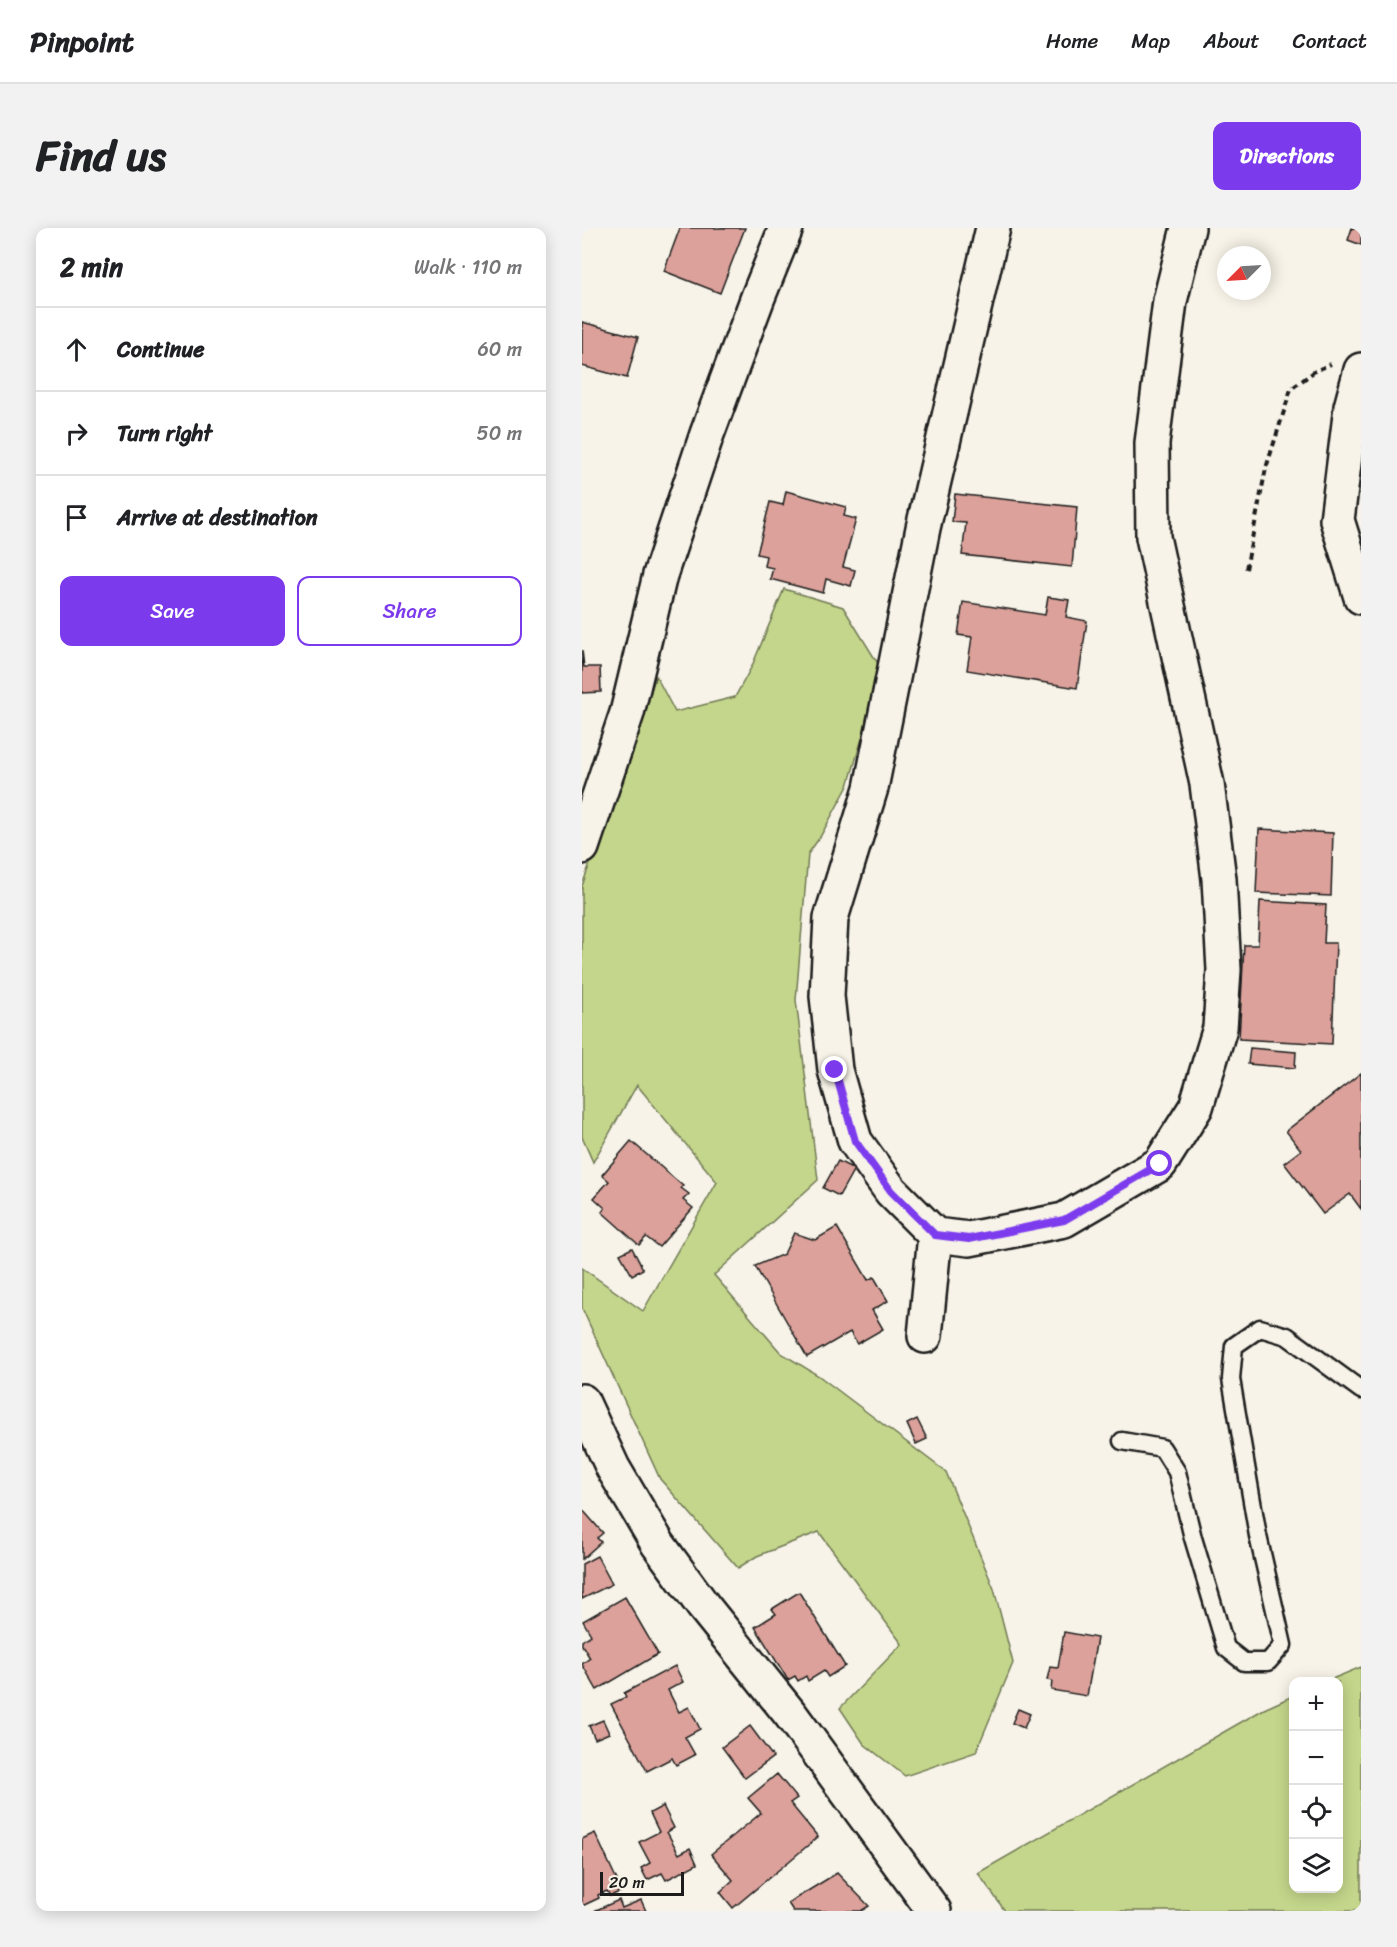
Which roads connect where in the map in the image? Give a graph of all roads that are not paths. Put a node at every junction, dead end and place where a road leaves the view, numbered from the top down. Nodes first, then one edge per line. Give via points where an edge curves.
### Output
1 (786, 228) edge
2 (993, 228) edge
3 (1188, 228) edge
4 (1347, 366) edge
5 (1361, 597) edge
6 (582, 848) edge
7 (935, 1235) junction
8 (925, 1336) dead end
9 (1361, 1390) edge
10 (582, 1401) edge
11 (1122, 1441) dead end
12 (934, 1911) edge

1 - 6 street via 707,434 660,574 627,713
2 - 7 street via 923,528 871,788 831,918 827,996 835,1070 855,1141 891,1191
3 - 7 street via 1170,301 1152,442 1153,537 1207,784 1219,879 1224,970 1220,1028 1196,1107 1160,1164 1064,1220 969,1239
4 - 5 street via 1351,407 1336,520
7 - 8 street
9 - 11 lane via 1287,1336 1260,1328 1234,1347 1233,1390 1258,1536 1283,1645 1268,1662 1244,1662 1226,1648 1177,1472 1162,1448
10 - 12 street via 613,1468 658,1544 791,1715

